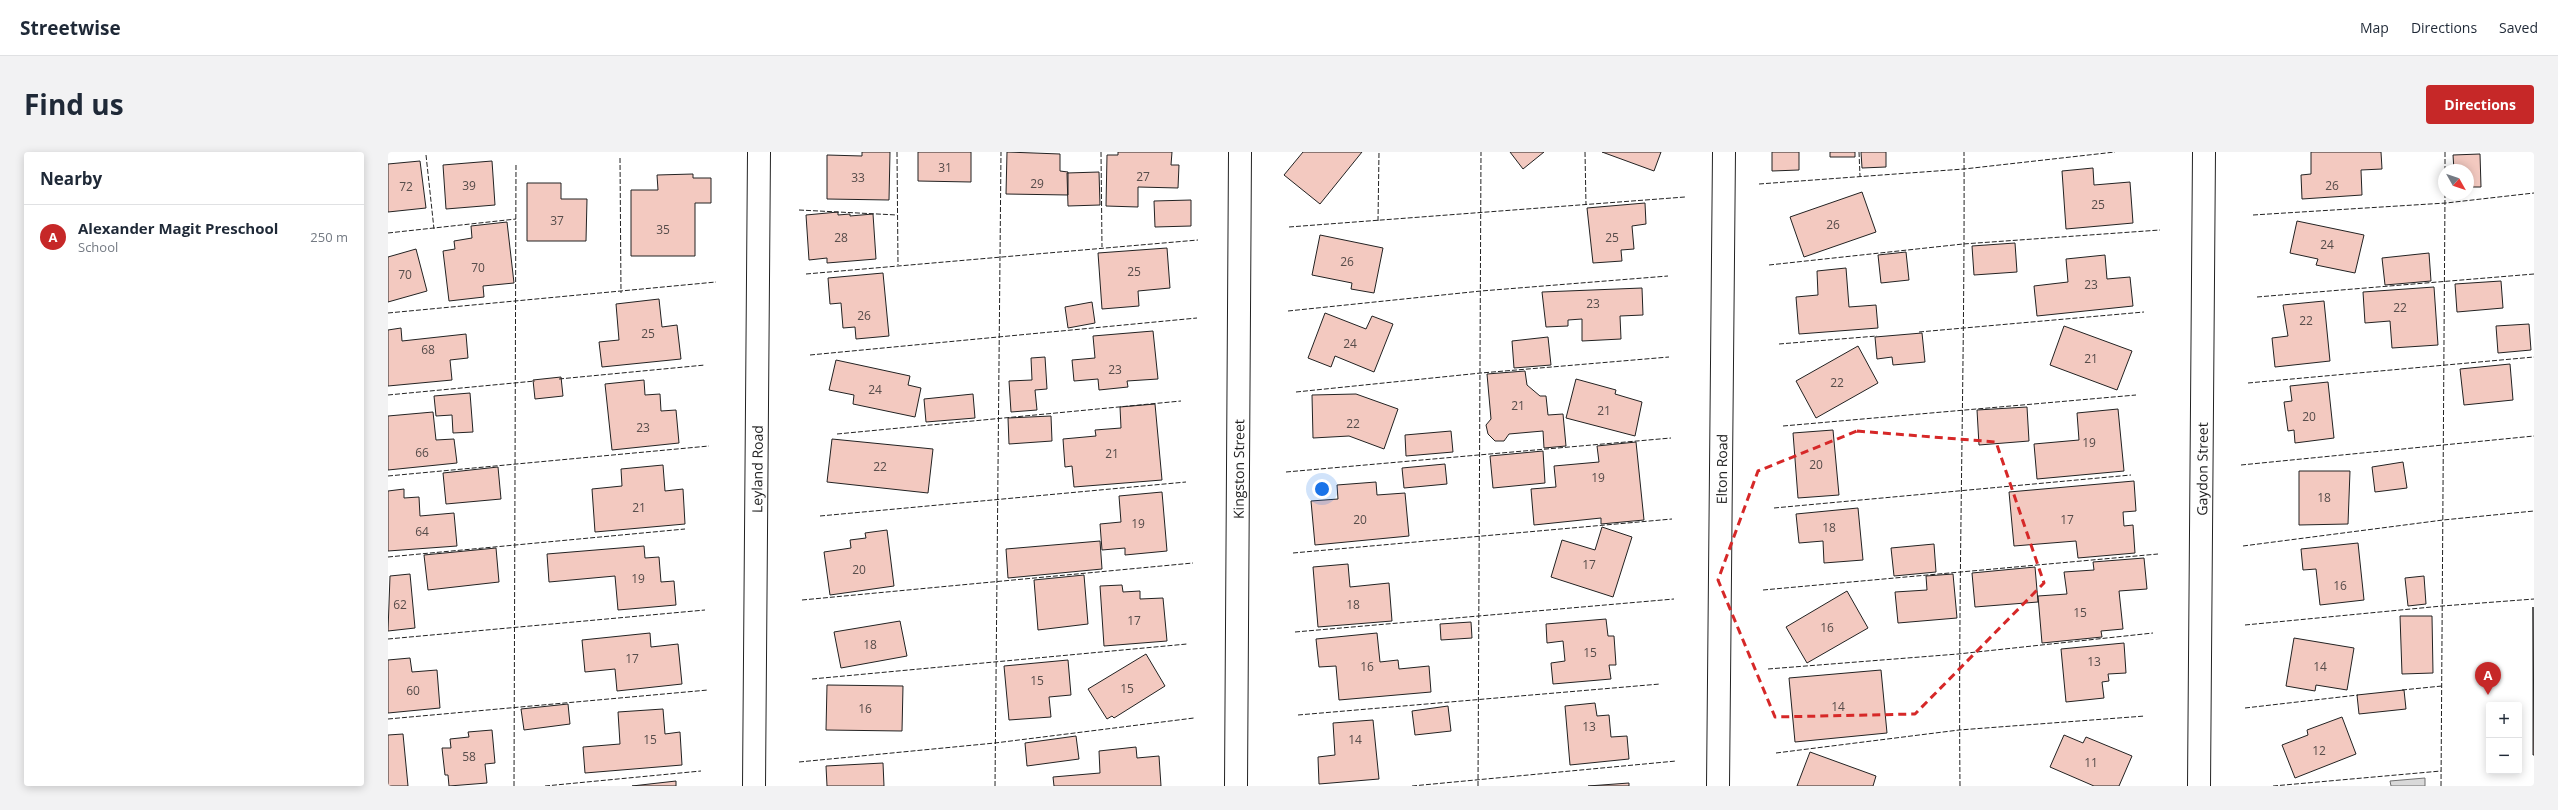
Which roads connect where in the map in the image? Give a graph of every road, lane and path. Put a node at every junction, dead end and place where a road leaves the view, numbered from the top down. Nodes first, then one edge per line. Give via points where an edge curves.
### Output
1 (759, 152) edge
2 (1240, 152) edge
3 (1724, 152) edge
4 (2204, 152) edge
5 (754, 786) edge
6 (1236, 786) edge
7 (1718, 786) edge
8 (2199, 786) edge

1 - 5 street, Leyland Road
2 - 6 street, Kingston Street
3 - 7 street, Elton Road
4 - 8 street, Gaydon Street

